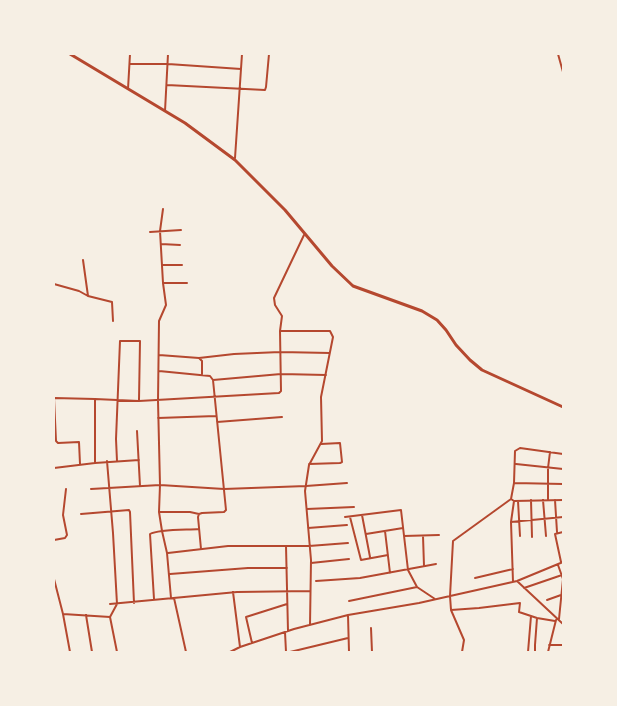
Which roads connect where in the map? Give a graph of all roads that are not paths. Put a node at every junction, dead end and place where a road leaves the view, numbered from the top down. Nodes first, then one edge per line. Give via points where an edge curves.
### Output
1 (70, 54) edge
2 (130, 54) edge
3 (168, 54) edge
4 (242, 54) edge
5 (268, 54) edge
6 (558, 54) edge
7 (130, 64) junction
8 (168, 64) junction
9 (241, 69) junction
10 (563, 72) edge
11 (166, 85) junction
12 (128, 89) junction
13 (239, 89) junction
14 (165, 111) junction
15 (235, 160) junction
16 (162, 209) dead end
17 (181, 230) dead end
18 (160, 231) junction
19 (150, 232) dead end
20 (305, 233) junction
21 (161, 244) junction
22 (180, 245) dead end
23 (83, 260) dead end
24 (163, 265) junction
25 (182, 265) dead end
26 (163, 283) junction
27 (187, 283) dead end
28 (54, 284) edge
29 (88, 296) junction
30 (113, 321) dead end
31 (280, 331) junction
32 (280, 352) junction
33 (330, 353) junction
34 (159, 355) junction
35 (199, 358) junction
36 (159, 371) junction
37 (280, 374) junction
38 (202, 375) junction
39 (326, 375) junction
40 (213, 380) junction
41 (215, 397) junction
42 (94, 399) junction
43 (118, 400) junction
44 (158, 400) junction
45 (138, 401) junction
46 (563, 407) edge
47 (217, 416) junction
48 (282, 417) dead end
49 (158, 418) junction
50 (218, 422) junction
51 (137, 431) dead end
52 (321, 444) junction
53 (550, 452) junction
54 (563, 454) edge
55 (139, 460) junction
56 (117, 461) junction
57 (95, 462) junction
58 (107, 462) junction
59 (80, 464) junction
60 (309, 464) junction
61 (515, 464) junction
62 (54, 468) edge
63 (548, 468) junction
64 (563, 469) edge
65 (346, 483) dead end
66 (514, 483) junction
67 (548, 484) junction
68 (563, 484) edge
69 (160, 485) junction
70 (140, 486) junction
71 (306, 486) junction
72 (109, 488) junction
73 (66, 489) dead end
74 (92, 489) dead end
75 (224, 489) junction
76 (513, 500) junction
77 (531, 500) junction
78 (543, 500) junction
79 (548, 500) junction
80 (555, 500) junction
81 (563, 500) edge
82 (518, 501) junction
83 (354, 507) dead end
84 (306, 509) junction
85 (111, 511) junction
86 (159, 512) junction
87 (81, 514) dead end
88 (199, 514) junction
89 (362, 515) junction
90 (345, 517) dead end
91 (350, 517) junction
92 (563, 517) edge
93 (556, 518) junction
94 (544, 519) junction
95 (532, 520) junction
96 (519, 521) junction
97 (511, 522) junction
98 (347, 525) dead end
99 (308, 528) junction
100 (403, 528) junction
101 (199, 529) junction
102 (162, 531) junction
103 (385, 531) junction
104 (563, 532) edge
105 (558, 533) junction
106 (366, 534) junction
107 (439, 535) dead end
108 (404, 536) junction
109 (423, 536) junction
110 (520, 536) dead end
111 (546, 536) dead end
112 (532, 537) dead end
113 (54, 540) edge
114 (348, 543) dead end
115 (286, 546) junction
116 (309, 546) junction
117 (201, 549) junction
118 (168, 553) junction
119 (388, 555) junction
120 (370, 558) junction
121 (350, 559) dead end
122 (562, 562) edge
123 (310, 563) junction
124 (436, 564) dead end
125 (558, 564) junction
126 (424, 567) junction
127 (287, 568) junction
128 (512, 569) junction
129 (408, 570) junction
130 (390, 573) junction
131 (170, 574) junction
132 (562, 575) junction
133 (475, 578) dead end
134 (54, 579) edge
135 (316, 581) dead end
136 (517, 581) junction
137 (513, 582) junction
138 (417, 587) junction
139 (524, 588) junction
140 (287, 591) junction
141 (310, 591) junction
142 (233, 592) junction
143 (562, 593) edge
144 (450, 596) junction
145 (172, 598) junction
146 (435, 599) junction
147 (154, 600) junction
148 (547, 600) dead end
149 (349, 601) dead end
150 (134, 602) junction
151 (110, 604) dead end
152 (117, 604) junction
153 (287, 604) junction
154 (451, 610) junction
155 (63, 614) junction
156 (348, 614) junction
157 (86, 615) junction
158 (530, 616) junction
159 (110, 617) junction
160 (537, 618) junction
161 (557, 620) junction
162 (310, 624) junction
163 (563, 624) edge
164 (371, 628) dead end
165 (287, 631) junction
166 (348, 638) junction
167 (252, 643) junction
168 (549, 645) junction
169 (563, 645) edge
170 (240, 647) junction
171 (70, 652) edge
172 (92, 652) edge
173 (117, 652) edge
174 (186, 652) edge
175 (230, 652) edge
176 (286, 652) edge
177 (290, 652) edge
178 (349, 652) edge
179 (372, 652) edge
180 (462, 652) edge
181 (528, 652) edge
182 (535, 652) edge
183 (548, 652) edge

1 - 12 main road
2 - 7 street
3 - 8 street
4 - 9 street
5 - 13 street via 265,90
6 - 10 street
7 - 8 street
7 - 12 street
8 - 9 street
8 - 11 street
9 - 13 street
11 - 13 street
11 - 14 street
12 - 14 main road
13 - 15 street
14 - 15 main road
15 - 20 main road
16 - 18 street
17 - 18 street
18 - 19 street
18 - 21 street
20 - 31 street via 274,298 282,316
20 - 46 main road via 353,286 422,311 436,320 482,370
21 - 22 street
21 - 24 street
23 - 29 street
24 - 25 street
24 - 26 street
26 - 27 street
26 - 34 street via 166,305 159,321
28 - 29 street
29 - 30 street via 112,302
31 - 32 street
31 - 33 street via 330,331 333,337
32 - 33 street
32 - 35 street
32 - 37 street
33 - 39 street
34 - 35 street
34 - 36 street
35 - 38 street
36 - 38 street
36 - 44 street
37 - 39 street
37 - 40 street
37 - 41 street via 281,391 278,394
38 - 40 street
39 - 52 street via 321,397
40 - 41 street
41 - 44 street
41 - 47 street
42 - 43 street
42 - 57 street
42 - 59 street via 54,398 56,441 79,442
43 - 45 street
43 - 45 street via 120,341 140,341
43 - 56 street
44 - 45 street
44 - 49 street
47 - 49 street
47 - 50 street
48 - 50 street
49 - 69 street
50 - 75 street
51 - 55 street
52 - 60 street
52 - 60 street via 340,443 342,462
53 - 54 street
53 - 61 street via 518,448
53 - 63 street
55 - 56 street
55 - 70 street
56 - 58 street
57 - 58 street
57 - 59 street
58 - 72 street
59 - 62 street
60 - 71 street
61 - 63 street
61 - 66 street
63 - 64 street
63 - 67 street
65 - 71 street
66 - 67 street
66 - 76 street
67 - 68 street
67 - 79 street
69 - 70 street
69 - 75 street
69 - 86 street
70 - 72 street
71 - 75 street
71 - 84 street
72 - 74 street
72 - 85 street
73 - 113 street via 64,514 67,535
75 - 88 street via 226,512
76 - 82 street
76 - 97 street
76 - 144 street via 454,541
77 - 78 street
77 - 82 street
77 - 95 street
78 - 79 street
78 - 94 street
79 - 80 street
80 - 81 street
80 - 93 street
82 - 96 street
83 - 84 street
84 - 99 street
85 - 87 street
85 - 150 street via 128,509 130,512
85 - 152 street
86 - 88 street
86 - 102 street
88 - 101 street
89 - 91 street
89 - 100 street via 401,510
89 - 106 street
90 - 91 street
91 - 120 street via 361,560
92 - 93 street
93 - 94 street
93 - 105 street
94 - 95 street
94 - 111 street
95 - 96 street
95 - 112 street
96 - 97 street
96 - 110 street
97 - 128 street
98 - 99 street
99 - 116 street
100 - 103 street
100 - 108 street
101 - 102 street
101 - 117 street
102 - 118 street
102 - 147 street via 153,532 150,536
103 - 106 street
103 - 119 street
104 - 105 street
105 - 122 street via 555,534
106 - 120 street
107 - 109 street
108 - 109 street
108 - 129 street
109 - 126 street
114 - 116 street
115 - 116 street
115 - 117 street
115 - 127 street
116 - 123 street
117 - 118 street
118 - 131 street
119 - 120 street
119 - 130 street
121 - 123 street
122 - 125 street
123 - 141 street
124 - 126 street
125 - 132 street
125 - 136 street
126 - 129 street
127 - 131 street
127 - 140 street
128 - 133 street
128 - 137 street
129 - 130 street
129 - 138 street
130 - 135 street
131 - 145 street
132 - 139 street
132 - 143 street
134 - 155 street
136 - 137 street
136 - 139 street
137 - 144 street
138 - 146 street
138 - 149 street
139 - 161 street
140 - 141 street
140 - 142 street
140 - 153 street
141 - 162 street
142 - 145 street
142 - 170 street
143 - 148 street
143 - 161 street
144 - 146 street
144 - 154 street
145 - 147 street
145 - 174 street
146 - 156 street
147 - 150 street
150 - 152 street
151 - 152 street
152 - 159 street
153 - 165 street
153 - 167 street via 246,617
154 - 158 street via 520,603 519,612
154 - 180 street via 464,640
155 - 157 street
155 - 171 street
156 - 162 street
156 - 166 street
157 - 159 street
157 - 172 street
158 - 160 street
158 - 181 street
159 - 173 street
160 - 161 street
160 - 182 street
161 - 163 street
161 - 168 street
162 - 165 street
164 - 179 street
165 - 167 street
165 - 176 street
166 - 177 street
166 - 178 street
167 - 170 street
168 - 169 street
168 - 183 street
170 - 175 street

